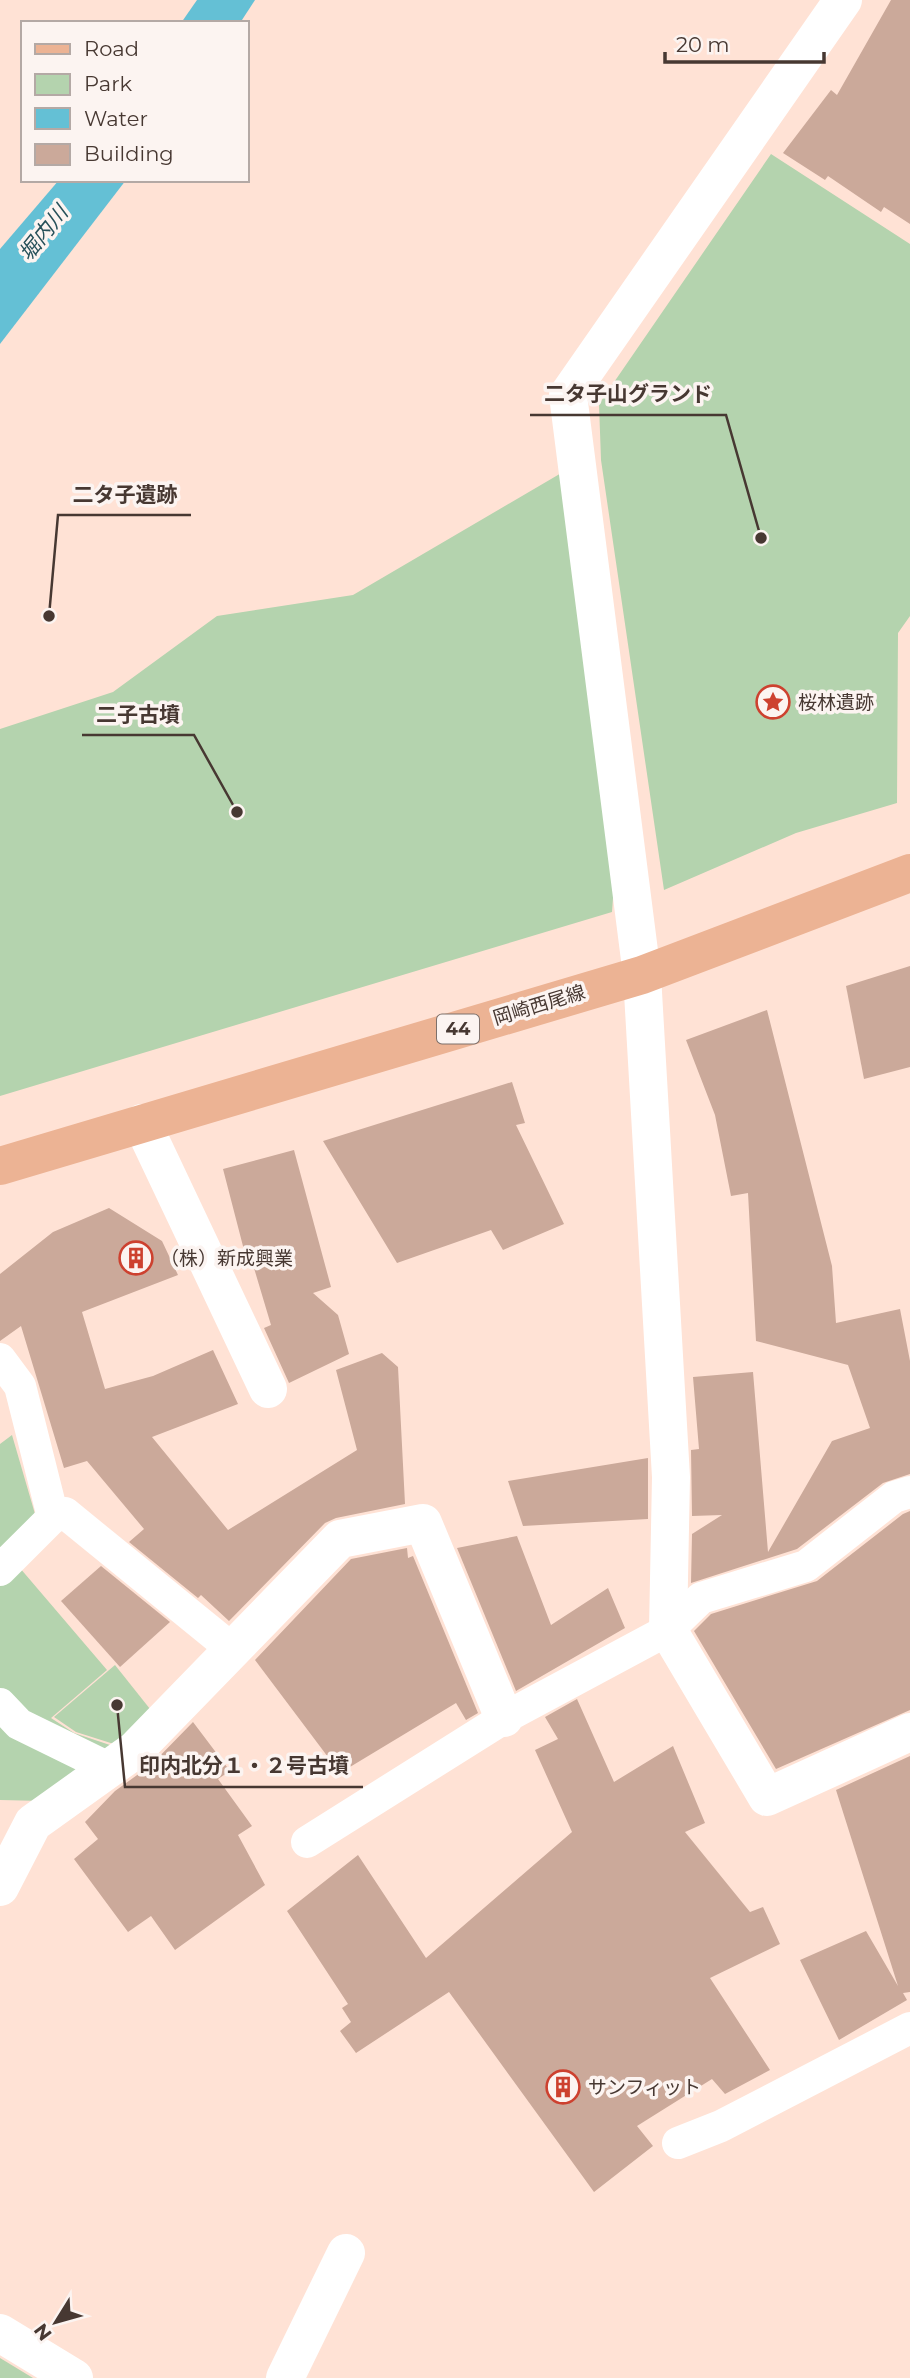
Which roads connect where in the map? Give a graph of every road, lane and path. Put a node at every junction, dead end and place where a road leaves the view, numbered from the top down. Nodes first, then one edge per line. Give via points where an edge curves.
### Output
1 (843, 0) edge
2 (910, 873) edge
3 (642, 975) junction
4 (142, 1123) junction
5 (0, 1166) edge
6 (0, 1359) edge
7 (268, 1389) dead end
8 (910, 1492) edge
9 (53, 1517) junction
10 (0, 1570) edge
11 (668, 1630) junction
12 (232, 1649) junction
13 (0, 1704) edge
14 (503, 1718) junction
15 (910, 1732) edge
16 (109, 1768) junction
17 (307, 1842) dead end
18 (0, 1887) edge
19 (910, 2028) edge
20 (678, 2143) dead end
21 (346, 2253) dead end
22 (0, 2333) edge
23 (74, 2378) edge
24 (285, 2378) edge

1 - 3 street via 568,395
2 - 3 main road, 岡崎西尾線 / 44
3 - 4 main road, 岡崎西尾線 / 44
3 - 11 street via 671,1477
4 - 5 main road, 岡崎西尾線 / 44
4 - 7 street
6 - 9 lane via 20,1387
8 - 11 lane via 894,1497 806,1566 701,1598
9 - 10 lane
9 - 12 lane via 65,1513
11 - 14 lane
11 - 15 street via 766,1797
12 - 14 street via 340,1539 423,1523
12 - 16 street via 135,1750
13 - 16 lane via 19,1724
14 - 17 lane
16 - 18 street via 33,1823
19 - 20 lane via 721,2126
21 - 24 street
22 - 23 street

